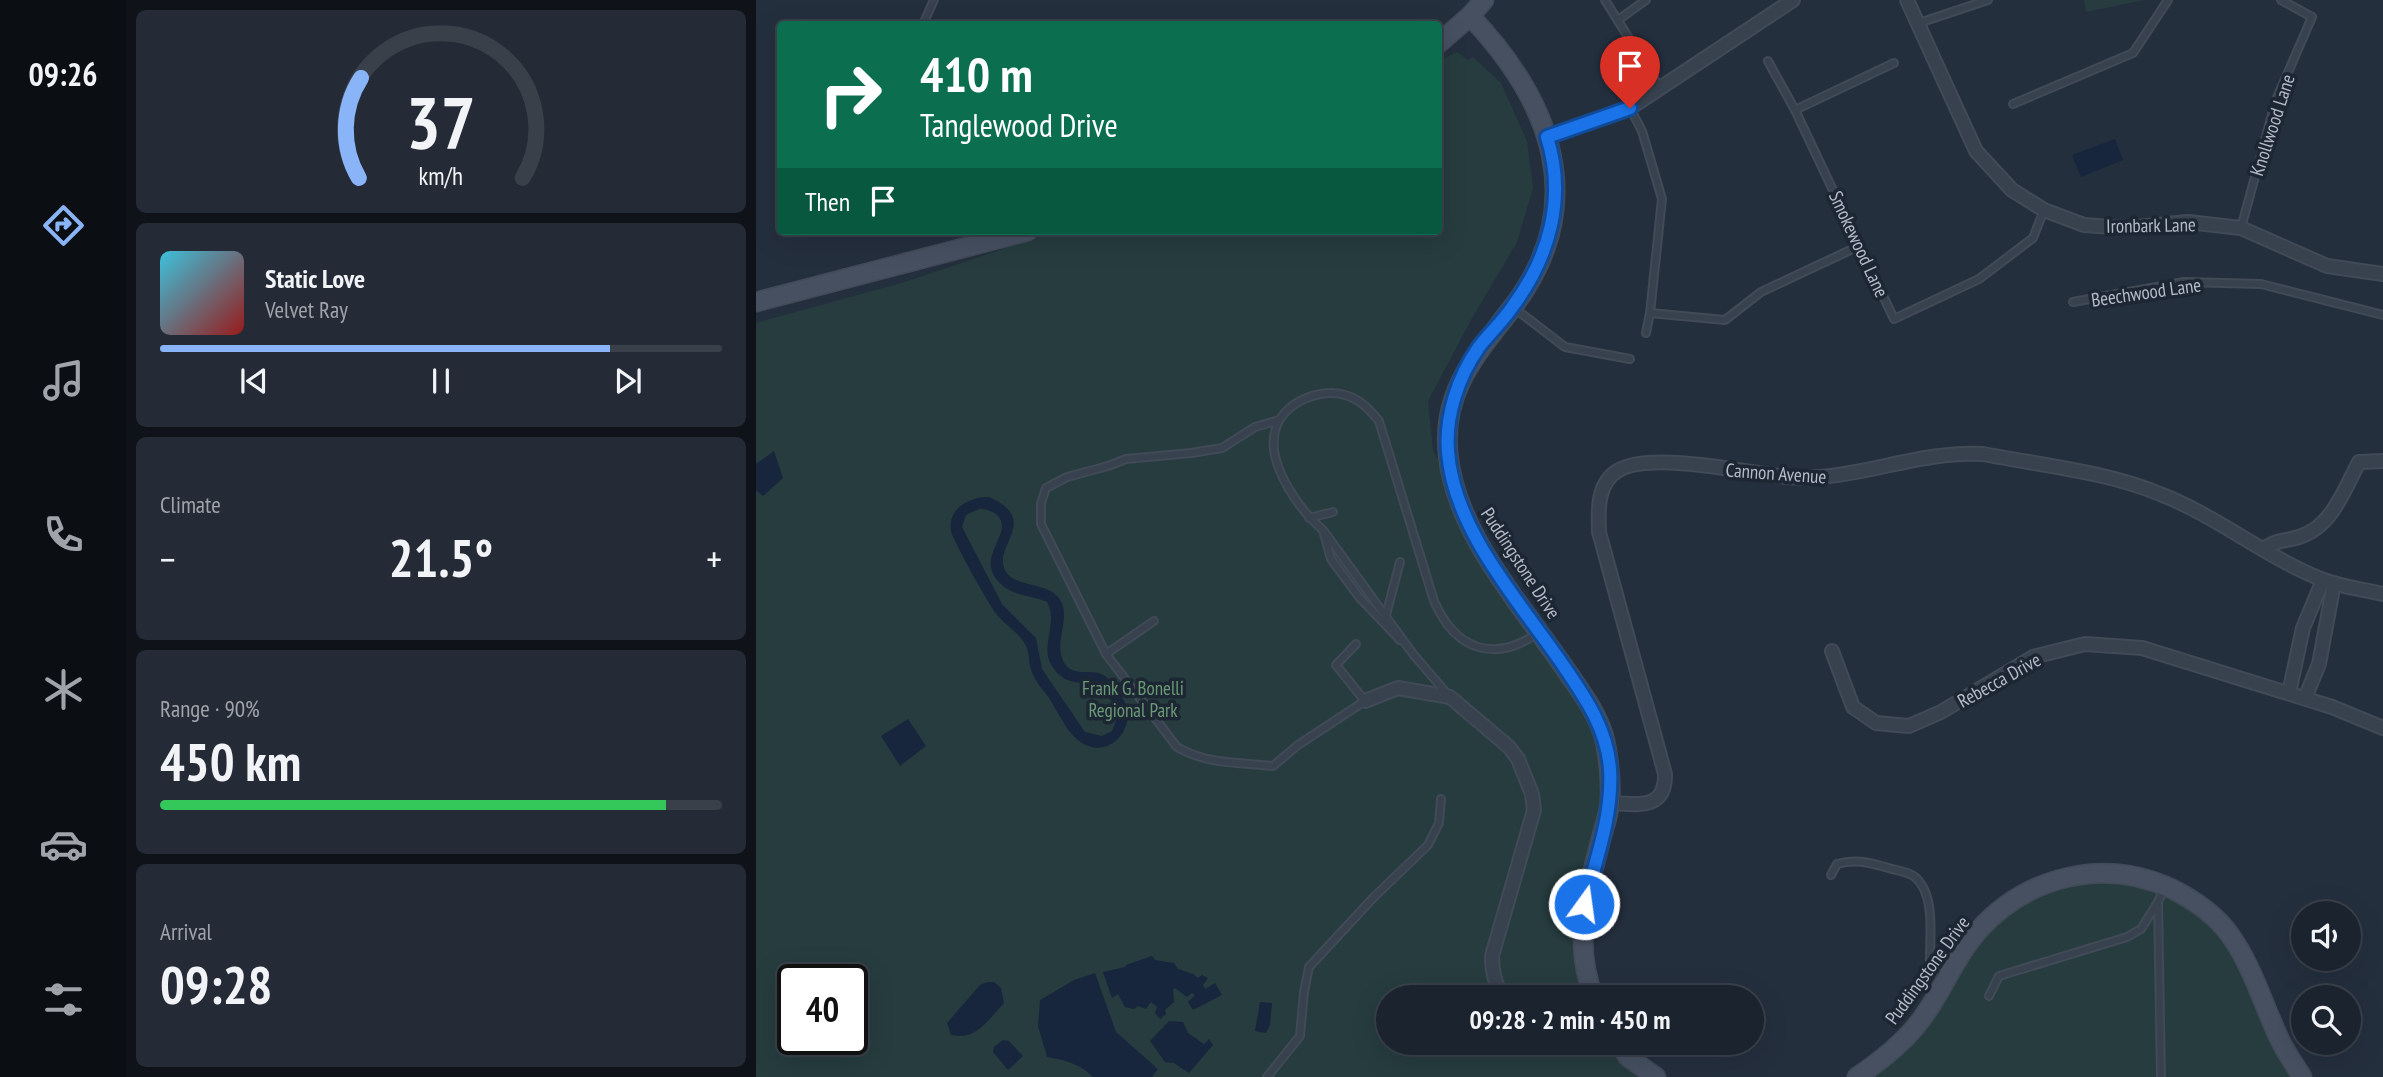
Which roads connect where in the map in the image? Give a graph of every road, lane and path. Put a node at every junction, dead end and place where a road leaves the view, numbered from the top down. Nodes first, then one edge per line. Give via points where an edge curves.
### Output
1 (934, 0) edge
2 (1484, 0) edge
3 (1605, 0) edge
4 (1646, 0) edge
5 (1793, 0) edge
6 (1907, 0) edge
7 (1988, 0) edge
8 (2168, 0) edge
9 (2281, 0) edge
10 (1470, 16) junction
11 (1618, 20) junction
12 (924, 21) edge
13 (1919, 23) junction
14 (1442, 40) edge
15 (1768, 61) dead end
16 (1894, 63) dead end
17 (1661, 90) junction
18 (2014, 104) dead end
19 (1630, 108) junction
20 (1796, 110) junction
21 (1547, 137) junction
22 (2044, 209) junction
23 (2241, 228) junction
24 (1013, 235) edge
25 (1859, 246) junction
26 (2383, 274) edge
27 (756, 302) edge
28 (2073, 302) dead end
29 (1513, 307) junction
30 (1650, 313) junction
31 (2383, 315) edge
32 (1646, 333) dead end
33 (1630, 359) dead end
34 (1279, 420) junction
35 (2383, 461) edge
36 (1333, 512) dead end
37 (1309, 518) junction
38 (1323, 530) junction
39 (2263, 549) junction
40 (1400, 562) dead end
41 (2329, 581) junction
42 (2383, 594) edge
43 (1385, 615) junction
44 (1154, 621) dead end
45 (1540, 631) junction
46 (1356, 644) dead end
47 (1832, 651) dead end
48 (1106, 654) junction
49 (1413, 654) junction
50 (2289, 694) junction
51 (1450, 697) junction
52 (2305, 698) junction
53 (1365, 701) junction
54 (2383, 728) edge
55 (1441, 799) dead end
56 (1610, 803) junction
57 (1831, 875) dead end
58 (2162, 894) junction
59 (1945, 980) junction
60 (1496, 985) edge
61 (1590, 985) edge
62 (1989, 996) dead end
63 (1627, 1055) edge
64 (1267, 1077) edge
65 (1656, 1077) edge
66 (1857, 1077) edge
67 (2161, 1077) edge
68 (2302, 1077) edge

1 - 12 lane
2 - 10 street
3 - 11 lane
4 - 11 lane
5 - 17 street
6 - 13 street, Ironbark Lane
7 - 13 lane
8 - 18 lane via 2133,53
9 - 23 lane, Knollwood Lane via 2312,17 2276,100
10 - 14 street
10 - 21 street, Puddingstone Drive via 1524,86
11 - 17 lane
13 - 22 street, Ironbark Lane via 1976,151 2012,190
15 - 20 lane, Smokewood Lane
16 - 20 lane
17 - 19 street
19 - 21 street
19 - 30 lane via 1642,131 1662,199
20 - 25 lane, Smokewood Lane
21 - 29 street, Puddingstone Drive via 1556,179 1549,234 1532,278
22 - 23 street, Ironbark Lane via 2084,225 2127,228 2188,222
22 - 25 lane, Smokewood Lane via 2033,238 1979,279 1894,319
23 - 26 street, Ironbark Lane via 2327,266
24 - 27 street
25 - 30 lane via 1761,292 1725,320
28 - 31 lane, Beechwood Lane via 2184,282 2261,284
29 - 33 lane via 1565,347
29 - 45 street, Puddingstone Drive via 1465,370 1453,402 1448,450 1451,478 1464,516
30 - 32 lane
34 - 37 lane via 1274,434 1278,469
34 - 45 lane via 1305,398 1325,393 1346,395 1365,405 1385,435 1434,601 1448,628 1476,646 1503,650
34 - 48 lane via 1255,427 1222,448 1126,458 1046,488 1041,524
35 - 39 street via 2359,462 2333,512 2320,526
36 - 37 lane
37 - 38 lane
38 - 43 lane
38 - 49 lane via 1331,559 1359,597
39 - 41 street, Cannon Avenue
39 - 56 street, Cannon Avenue via 2160,493 2124,481 1983,454 1937,456 1836,477 1790,477 1660,462 1619,470 1601,492 1599,532 1665,783 1655,801
40 - 43 lane
41 - 42 street, Cannon Avenue
41 - 50 street via 2302,628
41 - 52 street via 2319,664
43 - 49 lane
44 - 48 lane
45 - 56 street, Puddingstone Drive via 1591,707 1605,738
46 - 53 lane via 1336,665
47 - 50 street, Rebecca Drive via 1853,707 1876,723 1909,726 2033,657 2085,644 2142,648
48 - 53 lane via 1177,747 1211,762 1273,766
49 - 51 lane
50 - 52 street, Rebecca Drive
51 - 53 street via 1398,688
51 - 60 street via 1509,747 1532,794 1534,810 1492,956
52 - 54 street, Rebecca Drive
55 - 64 lane via 1439,823 1428,845 1309,967 1300,1036
56 - 61 street, Puddingstone Drive via 1584,904 1582,941
57 - 59 lane via 1837,864 1850,860 1913,875 1925,888 1929,909 1930,966
58 - 59 street, Puddingstone Drive via 2136,876 2113,873 2049,882 2000,910 1978,931
58 - 62 lane via 2141,929 1999,976
58 - 67 lane
58 - 68 street, Puddingstone Drive via 2185,896 2229,933
59 - 66 street, Puddingstone Drive via 1919,1023 1888,1055
63 - 65 street

